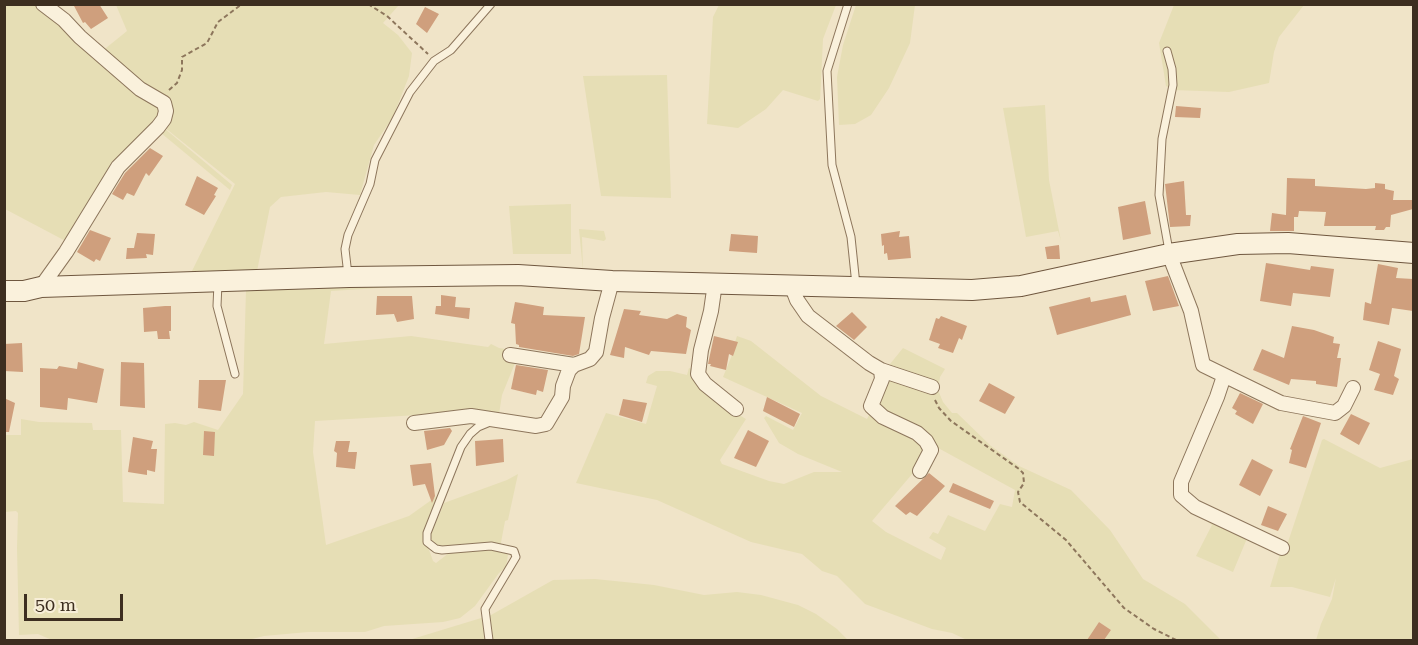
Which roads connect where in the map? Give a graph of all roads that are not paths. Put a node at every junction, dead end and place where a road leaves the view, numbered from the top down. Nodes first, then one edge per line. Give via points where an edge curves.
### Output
1 (43, 4) edge
2 (491, 4) edge
3 (848, 4) edge
4 (1167, 51) dead end
5 (1413, 253) edge
6 (1169, 254) junction
7 (349, 277) junction
8 (612, 281) junction
9 (219, 282) junction
10 (715, 283) junction
11 (41, 286) junction
12 (792, 287) junction
13 (856, 288) junction
14 (4, 291) edge
15 (510, 355) dead end
16 (574, 365) junction
17 (881, 370) junction
18 (236, 374) dead end
19 (1224, 376) junction
20 (932, 387) road end
21 (1353, 388) dead end
22 (736, 409) dead end
23 (492, 421) junction
24 (414, 423) dead end
25 (920, 471) dead end
26 (1282, 548) dead end
27 (489, 640) edge

1 - 11 street via 140,89 164,103 166,111 159,127 118,166
2 - 7 lane via 451,50 434,61 410,92 375,160 370,184 347,242
3 - 13 lane via 827,72 832,165 851,237
4 - 6 lane via 1173,85 1162,139 1159,195
5 - 6 street via 1288,243 1238,244
6 - 13 street via 1021,286 972,290
6 - 19 street via 1191,311 1203,365
7 - 8 street via 518,275
7 - 9 street
8 - 10 street
8 - 16 street via 596,352
9 - 11 street
9 - 18 lane via 217,306
10 - 12 street
10 - 22 street via 698,374
11 - 14 street
12 - 13 street
12 - 17 street via 808,316
15 - 16 street
16 - 23 street via 546,424
17 - 20 street
17 - 25 street via 882,379 871,406 926,441 931,450
19 - 21 street via 1281,403 1335,412 1344,406
19 - 26 street via 1181,482 1181,495 1195,507
23 - 24 street via 471,417
23 - 27 lane via 478,427 461,447 426,542 436,549 491,546 514,551 516,557 485,609

